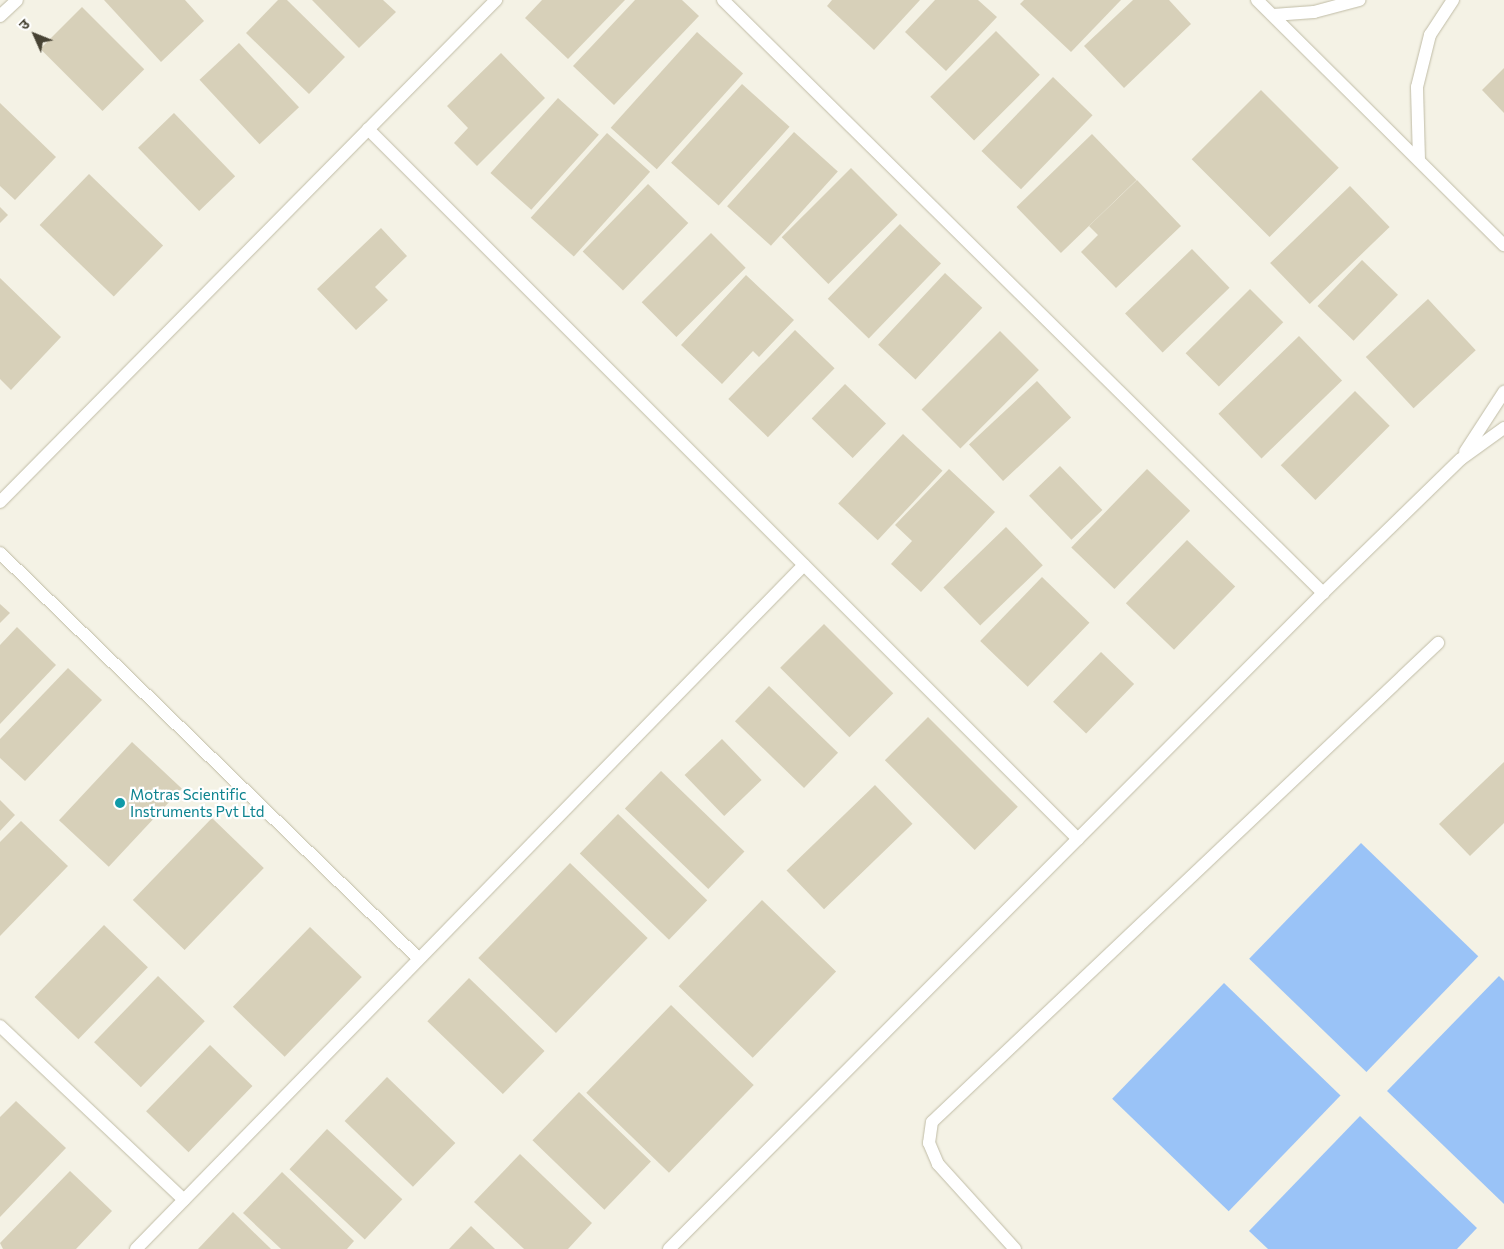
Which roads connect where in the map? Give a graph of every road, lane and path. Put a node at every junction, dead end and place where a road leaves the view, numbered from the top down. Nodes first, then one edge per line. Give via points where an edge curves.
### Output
1 (16, 0) edge
2 (496, 0) edge
3 (723, 0) edge
4 (1257, 0) edge
5 (1359, 0) edge
6 (1453, 0) edge
7 (0, 16) edge
8 (1273, 16) junction
9 (368, 129) junction
10 (1418, 160) junction
11 (1504, 245) edge
12 (1504, 392) edge
13 (1504, 428) edge
14 (1461, 459) junction
15 (0, 502) edge
16 (0, 553) edge
17 (804, 565) junction
18 (1323, 593) junction
19 (1438, 643) dead end
20 (1078, 839) junction
21 (419, 959) junction
22 (0, 1026) edge
23 (184, 1200) junction
24 (136, 1249) edge
25 (669, 1249) edge
26 (1015, 1249) edge

1 - 7 lane
2 - 9 lane
3 - 18 lane
4 - 8 lane
5 - 8 lane via 1314,12
6 - 10 lane via 1430,35 1417,87
8 - 10 lane
9 - 15 lane
9 - 17 lane
10 - 11 lane
12 - 14 lane
13 - 14 lane
14 - 18 lane
16 - 21 lane
17 - 20 lane
17 - 21 lane
18 - 20 lane
19 - 26 lane via 932,1122 929,1143 938,1164
20 - 25 lane
21 - 23 lane
22 - 23 lane
23 - 24 lane

